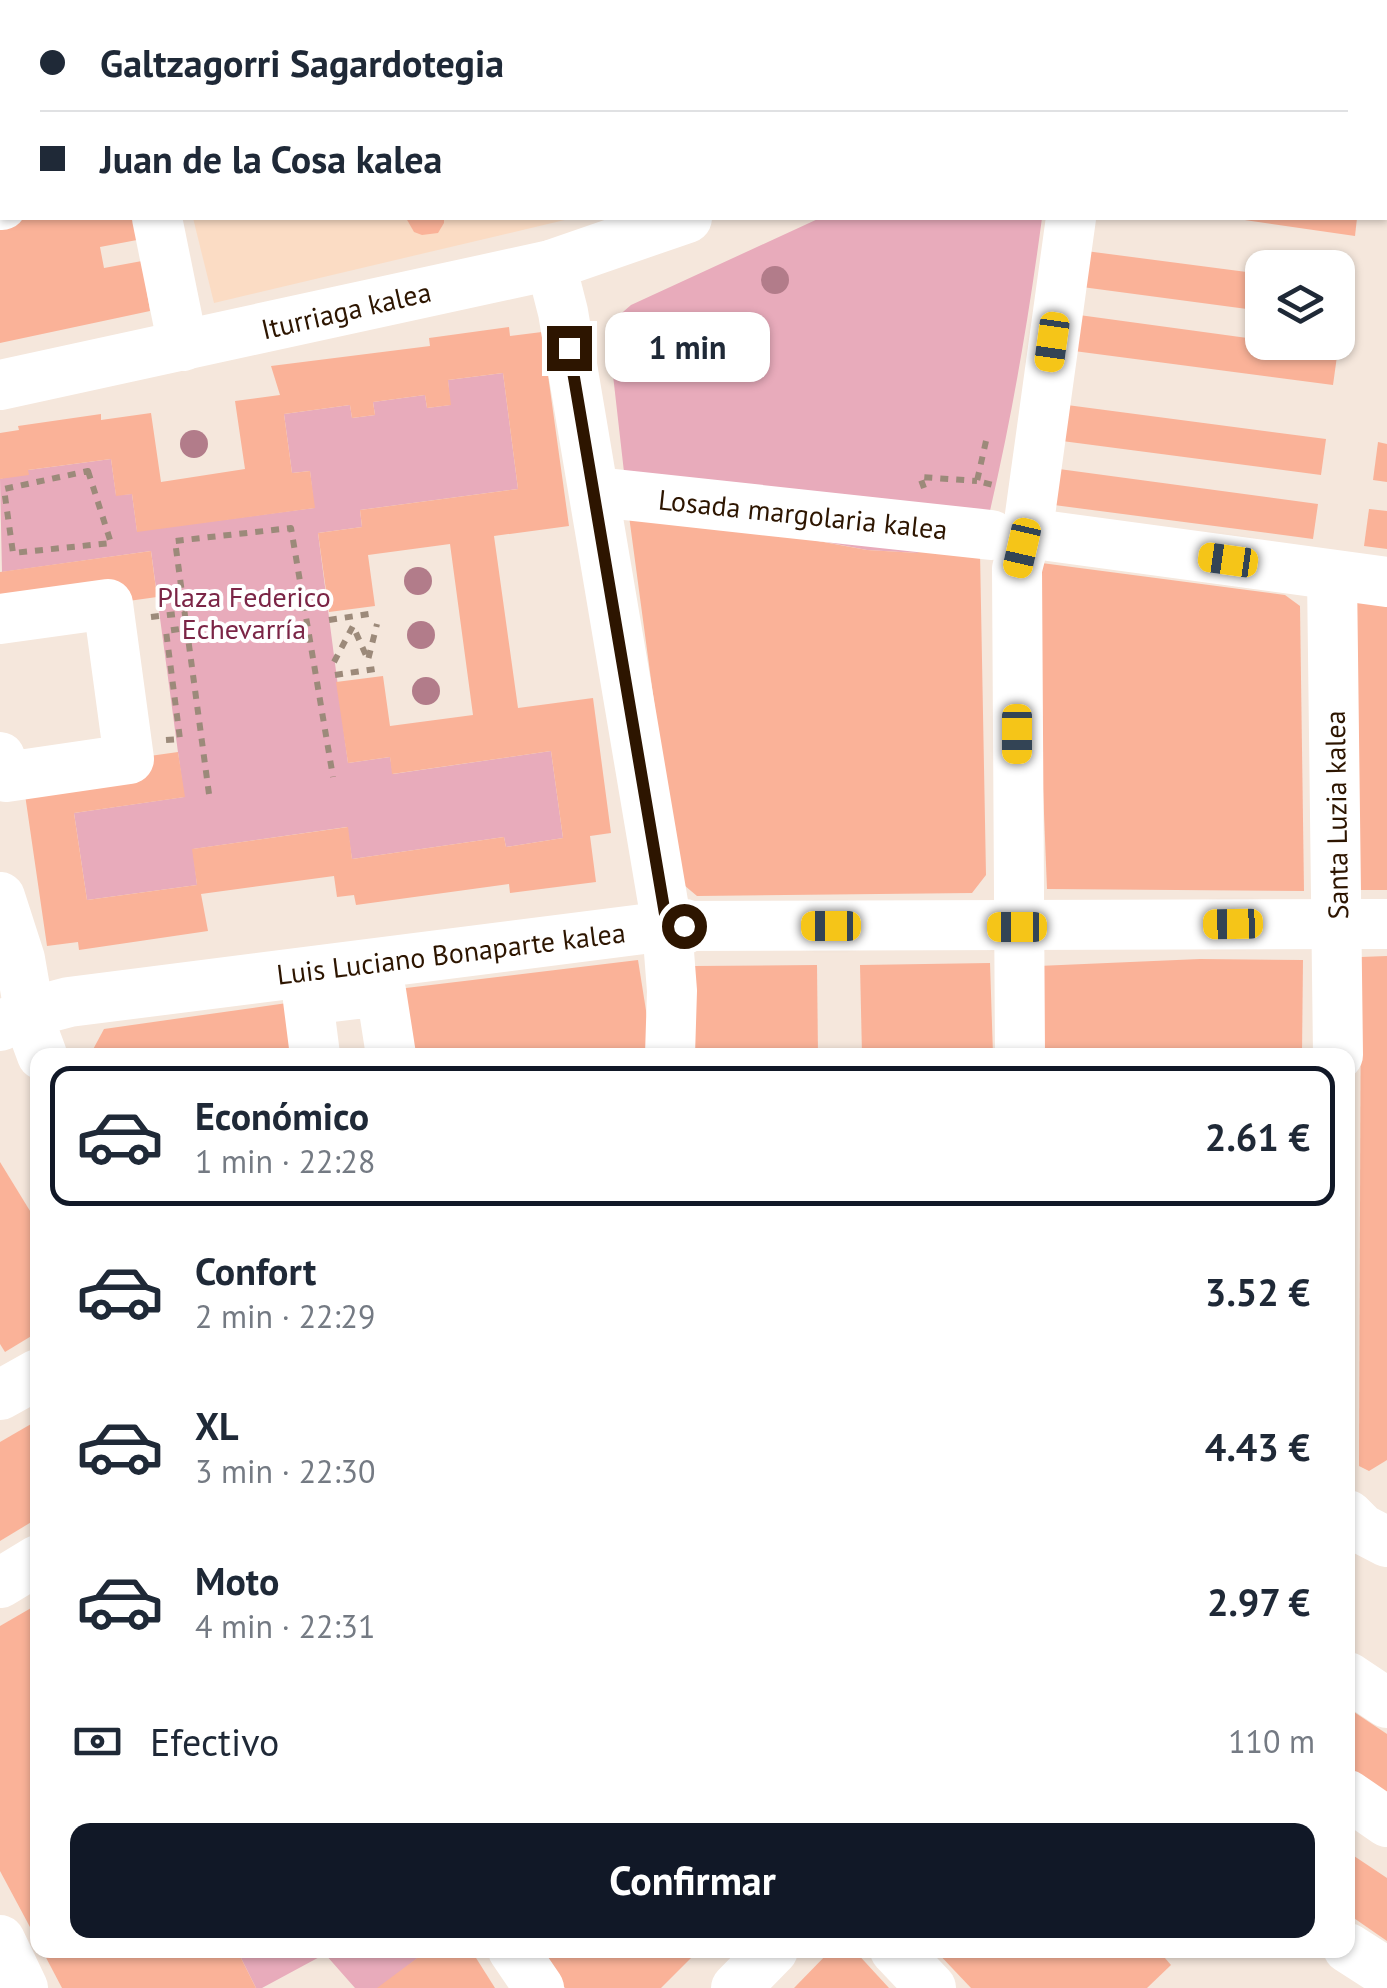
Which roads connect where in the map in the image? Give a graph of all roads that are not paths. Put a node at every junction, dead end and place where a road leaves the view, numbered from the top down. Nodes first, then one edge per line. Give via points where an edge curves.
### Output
1 (158, 220) edge
2 (681, 220) edge
3 (1070, 220) edge
4 (551, 265) junction
5 (183, 346) junction
6 (0, 385) edge
7 (615, 494) dead end
8 (1008, 534) junction
9 (1332, 575) junction
10 (1387, 582) edge
11 (0, 619) edge
12 (0, 757) edge
13 (0, 897) edge
14 (1338, 924) junction
15 (1387, 924) edge
16 (667, 926) junction
17 (1017, 927) junction
18 (346, 989) junction
19 (24, 1031) edge
20 (314, 1048) edge
21 (355, 1048) edge
22 (390, 1048) edge
23 (670, 1048) edge
24 (1020, 1048) edge
25 (1338, 1048) edge
26 (30, 1378) edge
27 (0, 1394) edge
28 (30, 1565) edge
29 (0, 1583) edge
30 (1355, 1653) edge
31 (1387, 1674) edge
32 (1355, 1682) edge
33 (1387, 1703) edge
34 (1355, 1801) edge
35 (1387, 1822) edge
36 (0, 1940) edge
37 (1355, 1952) edge
38 (518, 1958) edge
39 (764, 1958) edge
40 (903, 1958) edge
41 (1387, 1973) edge
42 (23, 1988) edge
43 (539, 1988) edge
44 (736, 1988) edge
45 (931, 1988) edge

1 - 5 street
2 - 4 street, Iturriaga kalea
3 - 8 street
4 - 5 street, Iturriaga kalea
4 - 16 street
5 - 6 street, Iturriaga kalea
7 - 8 street, Losada margolaria kalea
8 - 9 street, Losada margolaria kalea
8 - 17 street via 1017,570
9 - 10 street, Losada margolaria kalea
9 - 14 street, Santa Luzia kalea
11 - 12 street via 108,604 129,759 6,777
13 - 19 street via 20,959
14 - 15 street, Luis Luciano Bonaparte kalea
14 - 17 street, Luis Luciano Bonaparte kalea
14 - 25 street, Santa Luzia kalea
16 - 17 street, Luis Luciano Bonaparte kalea
16 - 19 street, Luis Luciano Bonaparte kalea via 69,1002
16 - 23 street
17 - 24 street
18 - 20 street via 308,1000
18 - 21 street
18 - 22 street via 381,991
26 - 27 street
28 - 29 street
30 - 31 street
32 - 33 street
34 - 35 street
36 - 42 street
37 - 41 street
38 - 43 street
39 - 44 street
40 - 45 street

